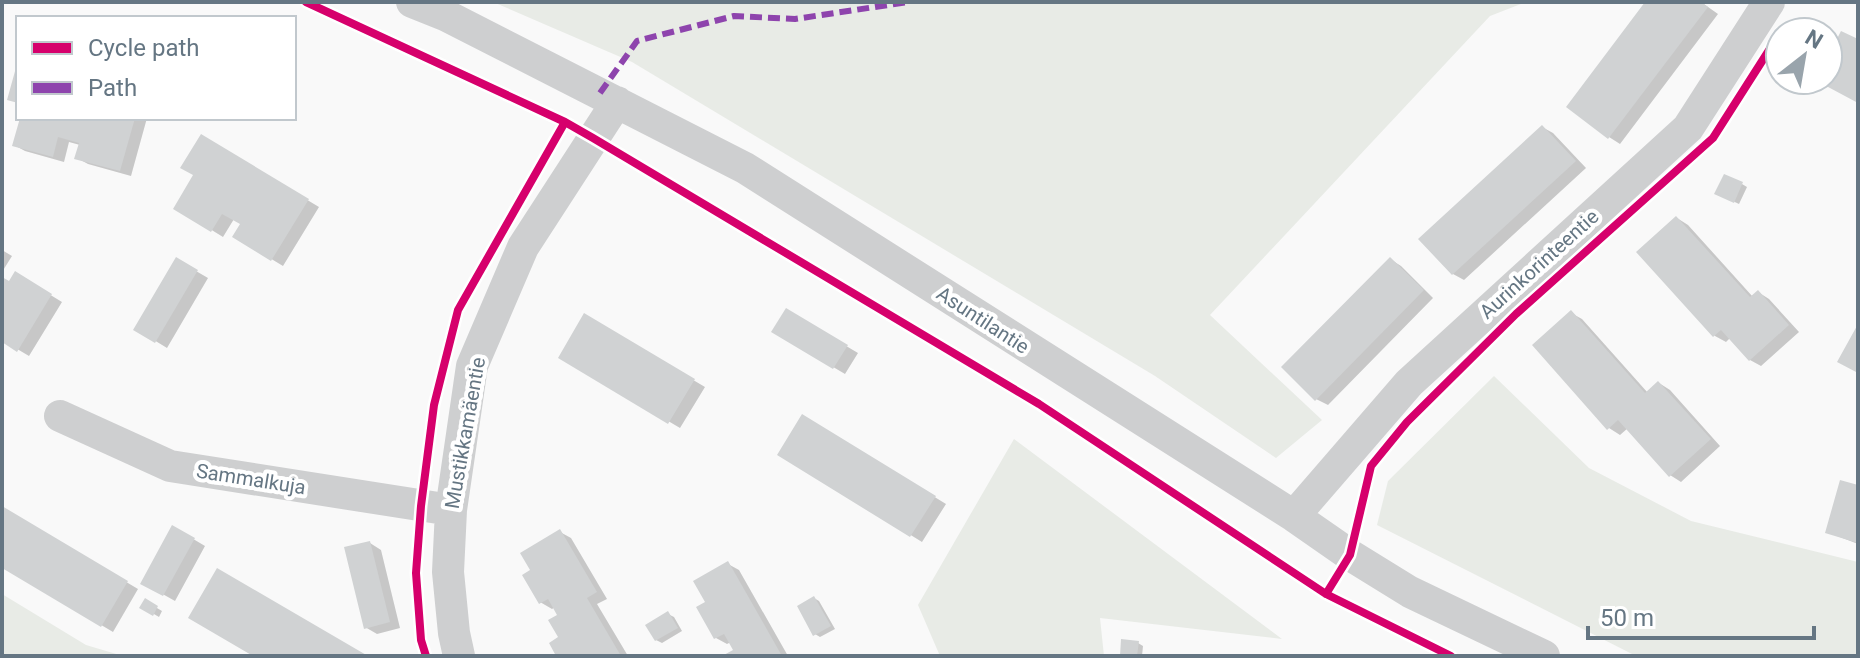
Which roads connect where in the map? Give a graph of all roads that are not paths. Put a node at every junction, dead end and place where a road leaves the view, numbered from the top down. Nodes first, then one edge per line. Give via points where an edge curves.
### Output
1 (412, 2) edge
2 (1769, 2) edge
3 (617, 102) junction
4 (60, 416) dead end
5 (451, 510) junction
6 (1294, 516) junction
7 (459, 656) edge
8 (1544, 656) edge

1 - 3 street, Asuntilantie
2 - 6 street, Aurinkorinteentie via 1688,128 1409,383
3 - 5 street, Mustikkamäentie via 523,247 472,366
3 - 6 street, Asuntilantie via 745,168
4 - 5 street, Sammalkuja via 170,466
5 - 7 street, Mustikkamäentie via 448,572
6 - 8 street, Asuntilantie via 1410,592

